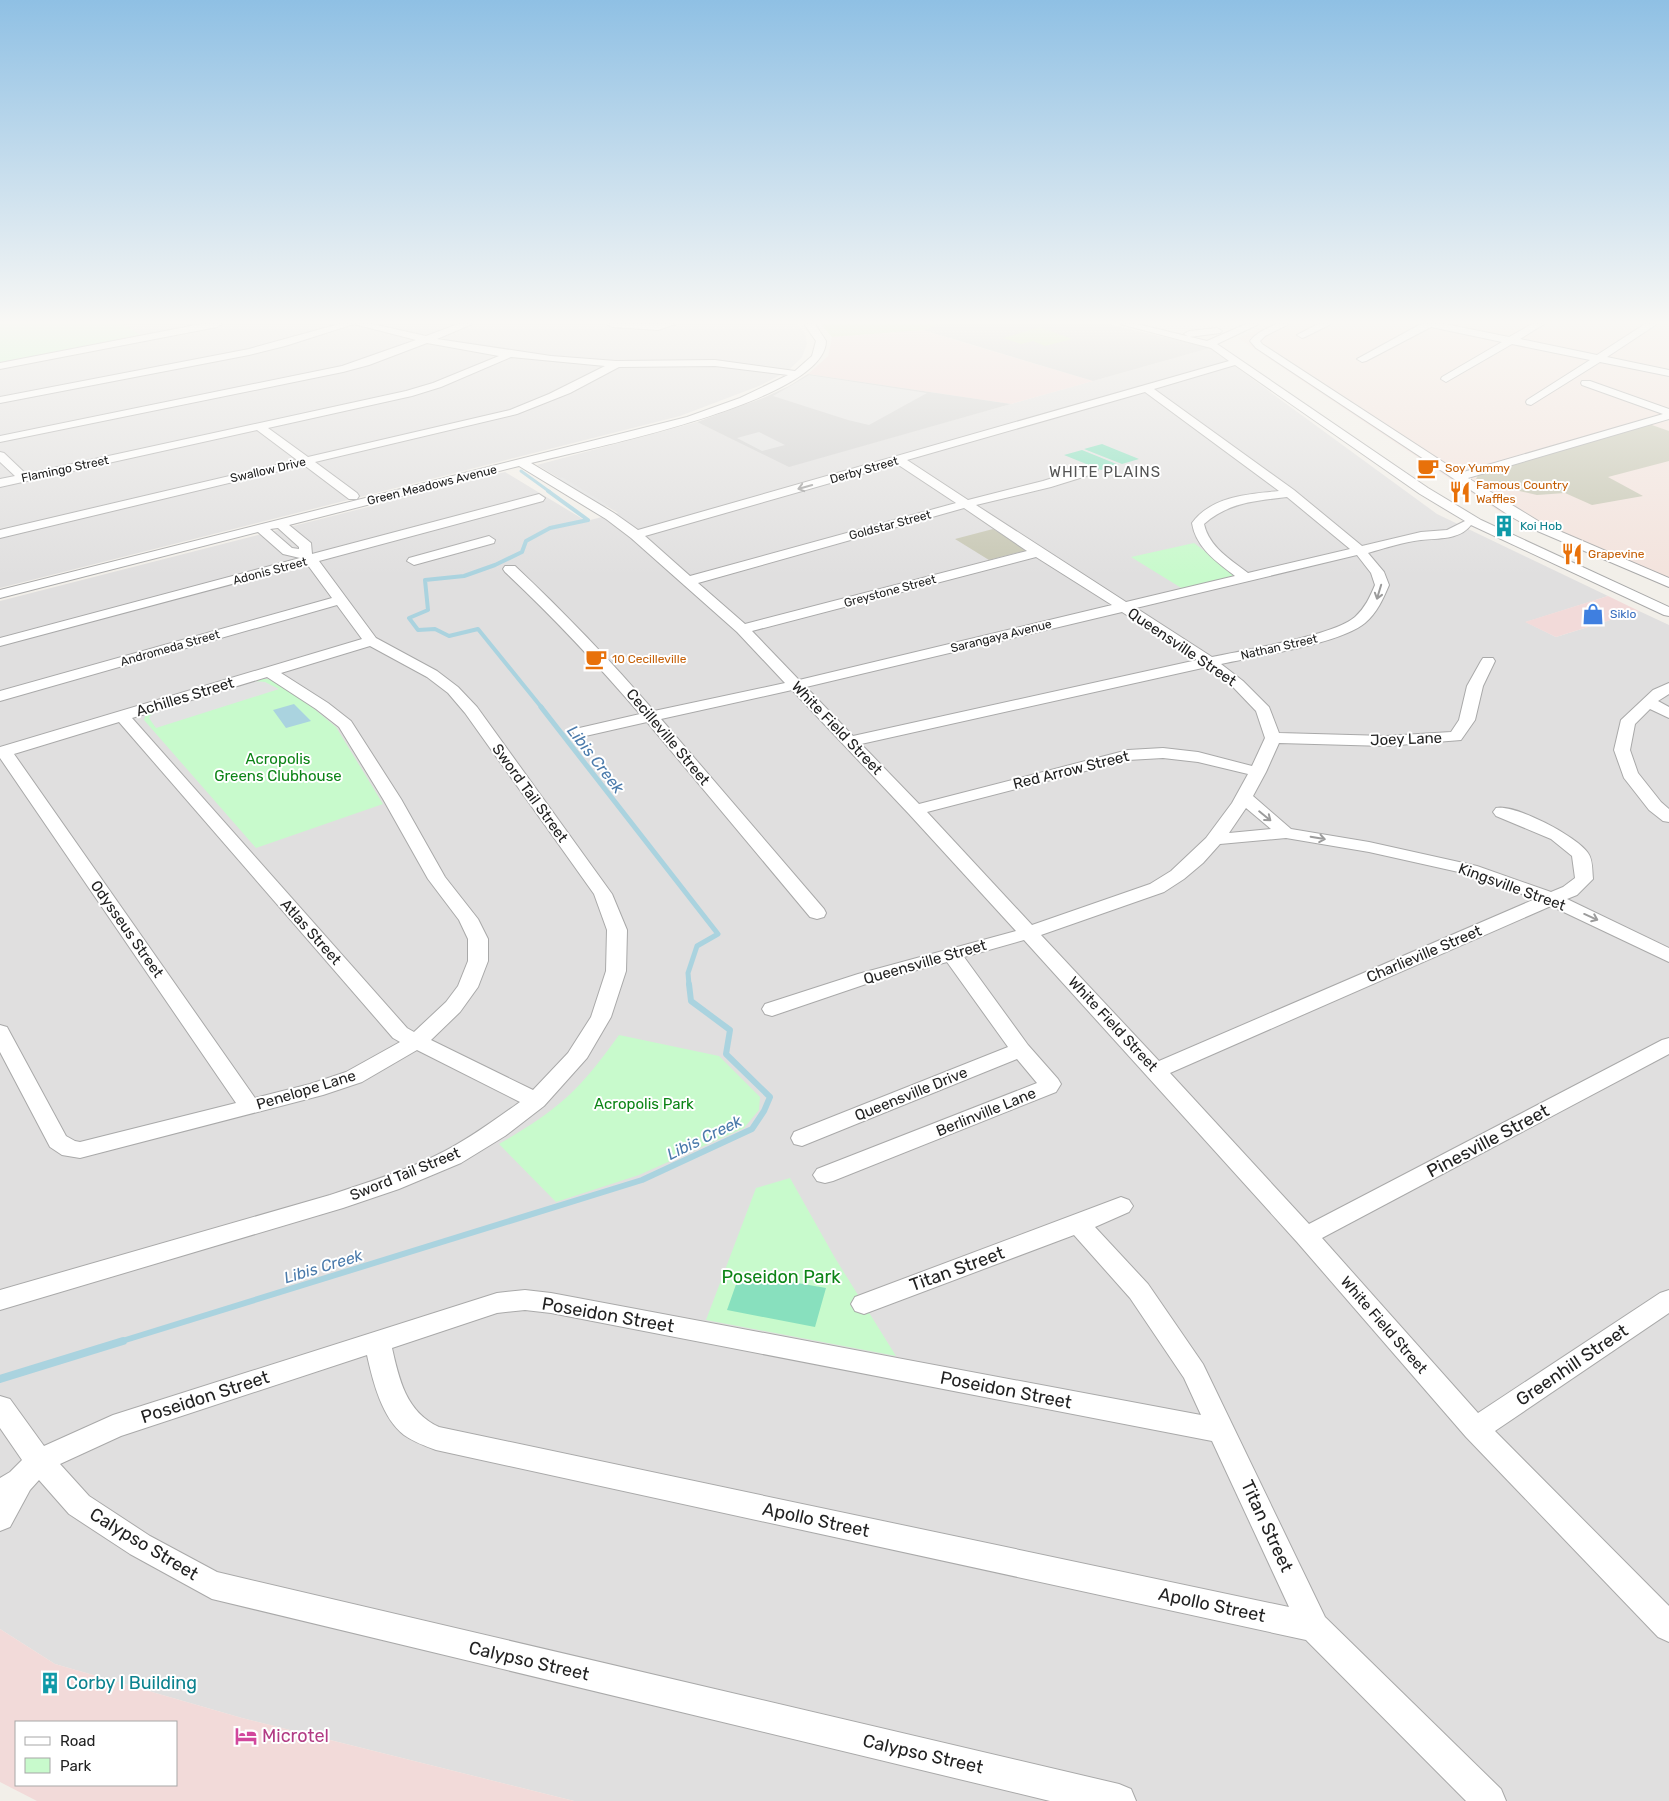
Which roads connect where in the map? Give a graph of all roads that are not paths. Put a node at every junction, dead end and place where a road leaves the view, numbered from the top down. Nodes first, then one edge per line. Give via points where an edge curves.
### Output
1 (152, 408) edge
2 (341, 408) edge
3 (525, 408) edge
4 (720, 408) edge
5 (1076, 408) edge
6 (1172, 408) edge
7 (1303, 408) edge
8 (1353, 408) edge
9 (1651, 408) edge
10 (1669, 415) edge
11 (259, 426) junction
12 (0, 439) edge
13 (0, 454) edge
14 (898, 460) junction
15 (306, 461) junction
16 (521, 462) junction
17 (1092, 470) dead end
18 (1458, 477) junction
19 (23, 478) junction
20 (0, 483) edge
21 (1290, 493) junction
22 (353, 496) dead end
23 (539, 498) dead end
24 (966, 504) junction
25 (280, 523) junction
26 (1471, 524) junction
27 (431, 527) junction
28 (261, 528) junction
29 (0, 534) edge
30 (636, 535) junction
31 (489, 540) dead end
32 (461, 547) junction
33 (1360, 551) junction
34 (1038, 552) junction
35 (308, 557) junction
36 (414, 560) dead end
37 (510, 569) dead end
38 (1245, 577) junction
39 (688, 581) junction
40 (1669, 582) edge
41 (0, 594) edge
42 (339, 600) junction
43 (1122, 607) junction
44 (1669, 612) edge
45 (742, 630) junction
46 (371, 641) junction
47 (0, 642) edge
48 (1488, 661) dead end
49 (1210, 662) junction
50 (269, 672) junction
51 (796, 686) junction
52 (1669, 688) edge
53 (0, 696) edge
54 (1648, 702) junction
55 (1669, 713) edge
56 (122, 716) junction
57 (651, 718) junction
58 (581, 732) dead end
59 (1273, 738) junction
60 (849, 742) junction
61 (2, 752) edge
62 (1258, 772) junction
63 (1244, 798) junction
64 (915, 810) junction
65 (1502, 812) dead end
66 (1669, 817) edge
67 (1286, 833) junction
68 (1218, 839) junction
69 (1551, 899) junction
70 (817, 913) dead end
71 (1028, 932) junction
72 (952, 954) junction
73 (1669, 956) edge
74 (772, 1009) dead end
75 (0, 1032) edge
76 (417, 1040) junction
77 (1669, 1045) edge
78 (1021, 1050) junction
79 (1156, 1071) junction
80 (536, 1101) junction
81 (250, 1107) junction
82 (802, 1138) dead end
83 (824, 1175) dead end
84 (1121, 1206) dead end
85 (1078, 1224) junction
86 (1306, 1236) junction
87 (0, 1300) edge
88 (1669, 1300) edge
89 (864, 1304) dead end
90 (377, 1340) junction
91 (0, 1407) edge
92 (1476, 1430) junction
93 (1223, 1432) junction
94 (20, 1478) edge
95 (0, 1518) edge
96 (1314, 1627) junction
97 (1669, 1627) edge
98 (1484, 1800) edge
99 (1119, 1801) edge

1 - 12 street
2 - 11 street, Flamingo Street
3 - 15 street, Swallow Drive
4 - 16 street, Green Meadows Avenue via 691,419
5 - 14 street, Derby Street
6 - 21 street, Nathan Street
7 - 26 street
8 - 18 street
9 - 10 street
10 - 18 street
11 - 15 street
11 - 19 street, Flamingo Street
13 - 19 street
14 - 24 street, Queensville Street
14 -> 30 street, Derby Street
15 - 22 street
15 - 29 street, Swallow Drive
16 - 25 street, Green Meadows Avenue
16 - 30 street, White Field Street
17 - 24 street, Goldstar Street
18 - 40 street via 1539,526
19 - 20 street, Flamingo Street
21 - 33 street, Nathan Street
21 - 38 street via 1219,505 1198,523 1200,535 1216,554
23 - 27 street, Adonis Street
24 - 34 street, Queensville Street
24 - 39 street, Goldstar Street
25 - 28 street, Green Meadows Avenue
25 - 35 street, Sword Tail Street via 306,546
26 - 33 street, Sarangaya Avenue via 1461,530
26 - 44 street
27 - 32 street
27 - 35 street, Adonis Street
28 - 35 street via 288,551
28 - 41 street, Green Meadows Avenue
30 - 39 street, White Field Street
31 - 32 street
32 - 36 street
33 - 38 street, Sarangaya Avenue
33 -> 49 street, Nathan Street via 1377,572 1382,585 1374,604 1359,621 1330,635
34 - 43 street, Queensville Street
34 - 45 street, Greystone Street
35 - 42 street, Sword Tail Street
35 - 47 street, Adonis Street
37 - 57 street, Cecilleville Street via 585,642
38 - 43 street, Sarangaya Avenue
39 - 45 street, White Field Street
42 - 46 street, Sword Tail Street
42 - 53 street, Andromeda Street
43 - 49 street, Queensville Street
43 - 51 street, Sarangaya Avenue
45 - 51 street, White Field Street
46 - 50 street, Achilles Street
46 - 80 street, Sword Tail Street via 432,674 471,710 603,894 617,930 616,971 601,1017 576,1058
48 - 59 street, Joey Lane via 1475,687 1471,711 1455,737 1386,741
49 - 59 street, Queensville Street via 1264,710
49 - 60 street, Nathan Street
50 - 56 street, Achilles Street
50 - 76 street, Penelope Lane via 345,724 392,799 436,879 468,919 478,939 478,961 468,987 453,1008
51 - 57 street, Sarangaya Avenue
51 - 60 street, White Field Street
52 - 54 street
54 - 55 street
54 - 66 street via 1627,723 1622,750 1630,774 1655,806
56 - 61 street, Achilles Street
56 - 76 street, Atlas Street via 400,1033
57 - 58 street, Sarangaya Avenue
57 - 70 street, Cecilleville Street
59 - 62 street, Queensville Street
60 - 64 street, White Field Street
61 - 81 street, Odysseus Street
62 - 63 street, Queensville Street
62 - 64 street, Red Arrow Street via 1190,756 1163,753 1128,755
63 -> 67 street
63 - 68 street, Queensville Street
64 - 71 street, White Field Street
65 - 69 street, Charlieville Street via 1566,840 1581,855 1584,879 1570,891
67 - 68 street, Kingsville Street
67 -> 69 street, Kingsville Street via 1477,871
68 - 71 street, Queensville Street via 1157,888
69 -> 73 street, Kingsville Street
69 - 79 street, Charlieville Street
71 - 72 street, Queensville Street
71 - 79 street, White Field Street
72 - 74 street, Queensville Street
72 - 78 street, Berlinville Lane
75 - 81 street, Penelope Lane via 58,1140 70,1149 88,1149
76 - 80 street, Atlas Street
76 - 81 street, Penelope Lane via 354,1077
77 - 86 street, Pinesville Street
78 - 82 street, Queensville Drive
78 - 83 street, Berlinville Lane via 1050,1082 1048,1087
79 - 86 street, White Field Street
80 - 87 street, Sword Tail Street via 498,1130 453,1157 391,1183
84 - 85 street, Titan Street
85 - 89 street, Titan Street
85 - 93 street, Titan Street via 1138,1291 1194,1372
86 - 92 street, White Field Street
88 - 92 street, Greenhill Street
90 - 93 street, Poseidon Street via 497,1303 525,1300
90 - 94 street, Poseidon Street via 113,1427
90 - 96 street, Apollo Street via 397,1406 419,1431 436,1438
91 - 94 street, Calypso Street
92 - 97 street, White Field Street
93 - 96 street, Titan Street
94 - 95 street
94 - 99 street, Calypso Street via 79,1505 140,1545 212,1585
96 - 98 street, Titan Street

